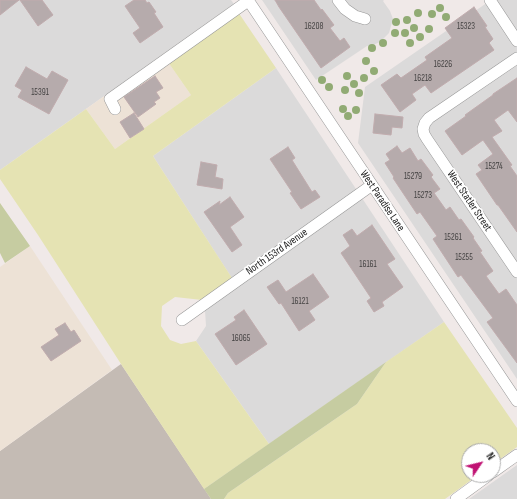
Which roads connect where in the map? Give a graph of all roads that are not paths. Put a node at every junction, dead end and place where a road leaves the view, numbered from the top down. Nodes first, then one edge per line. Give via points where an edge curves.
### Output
1 (248, 0) edge
2 (338, 0) edge
3 (490, 0) edge
4 (365, 19) dead end
5 (517, 41) edge
6 (517, 58) edge
7 (115, 110) dead end
8 (372, 185) junction
9 (517, 272) edge
10 (182, 320) dead end
11 (517, 401) edge
12 (517, 455) edge
13 (501, 466) edge
14 (478, 483) edge
15 (456, 499) edge

1 - 7 street via 110,99
1 - 8 street, West Paradise Lane
2 - 4 street via 345,9
3 - 5 street
6 - 9 street, West Statler Street via 429,118 423,129 427,139
8 - 10 street, North 153rd Avenue
8 - 11 street, West Paradise Lane
12 - 13 street
14 - 15 street

